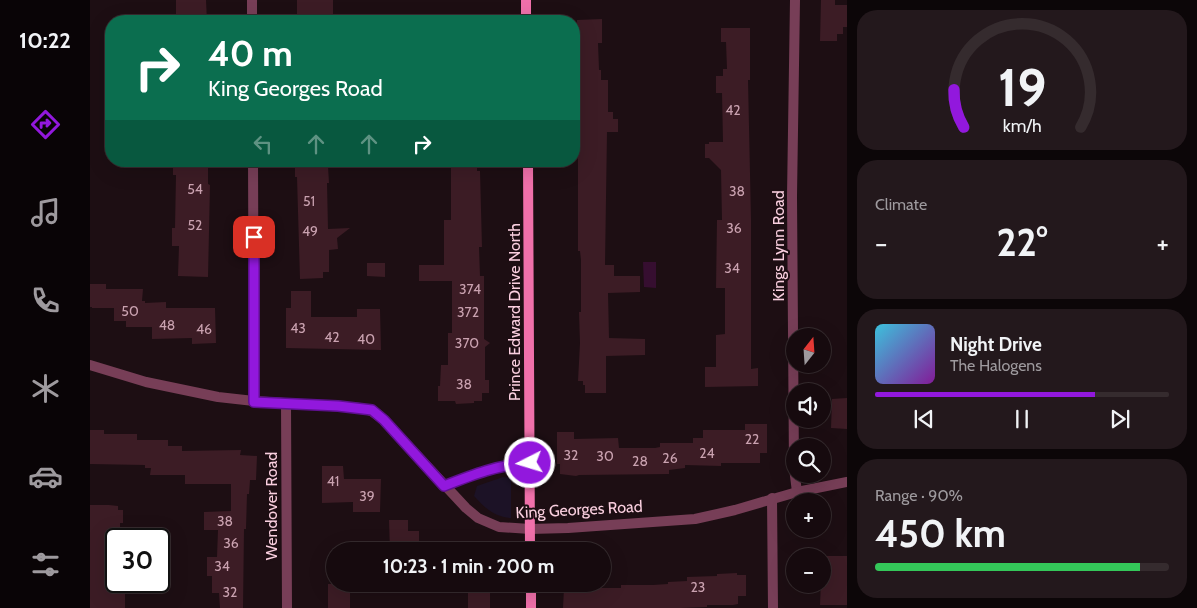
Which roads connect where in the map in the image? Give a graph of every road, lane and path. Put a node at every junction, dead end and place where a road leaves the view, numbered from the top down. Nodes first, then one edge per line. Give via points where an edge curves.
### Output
1 (252, 0) edge
2 (526, 0) edge
3 (795, 0) edge
4 (252, 15) edge
5 (526, 15) edge
6 (253, 167) edge
7 (528, 167) edge
8 (90, 365) edge
9 (254, 402) junction
10 (286, 403) junction
11 (530, 463) junction
12 (847, 482) edge
13 (444, 486) junction
14 (797, 492) junction
15 (772, 498) junction
16 (530, 529) junction
17 (530, 542) edge
18 (531, 592) edge
19 (287, 608) edge
20 (531, 608) edge
21 (773, 608) edge

1 - 4 street
2 - 5 street
3 - 14 street, Kings Lynn Road via 792,206 794,468
6 - 9 street
7 - 11 street, Prince Edward Drive North
8 - 9 street, King Georges Road via 146,382
9 - 10 street, King Georges Road
10 - 13 street, King Georges Road via 372,410
10 - 19 street, Wendover Road
11 - 13 street via 507,465
11 - 16 street, Prince Edward Drive North
12 - 14 street, King Georges Road
13 - 16 street, King Georges Road via 478,518 499,527
14 - 15 street, King Georges Road
15 - 16 street, King Georges Road via 695,519
15 - 21 street
16 - 17 street, Prince Edward Drive North
18 - 20 street

